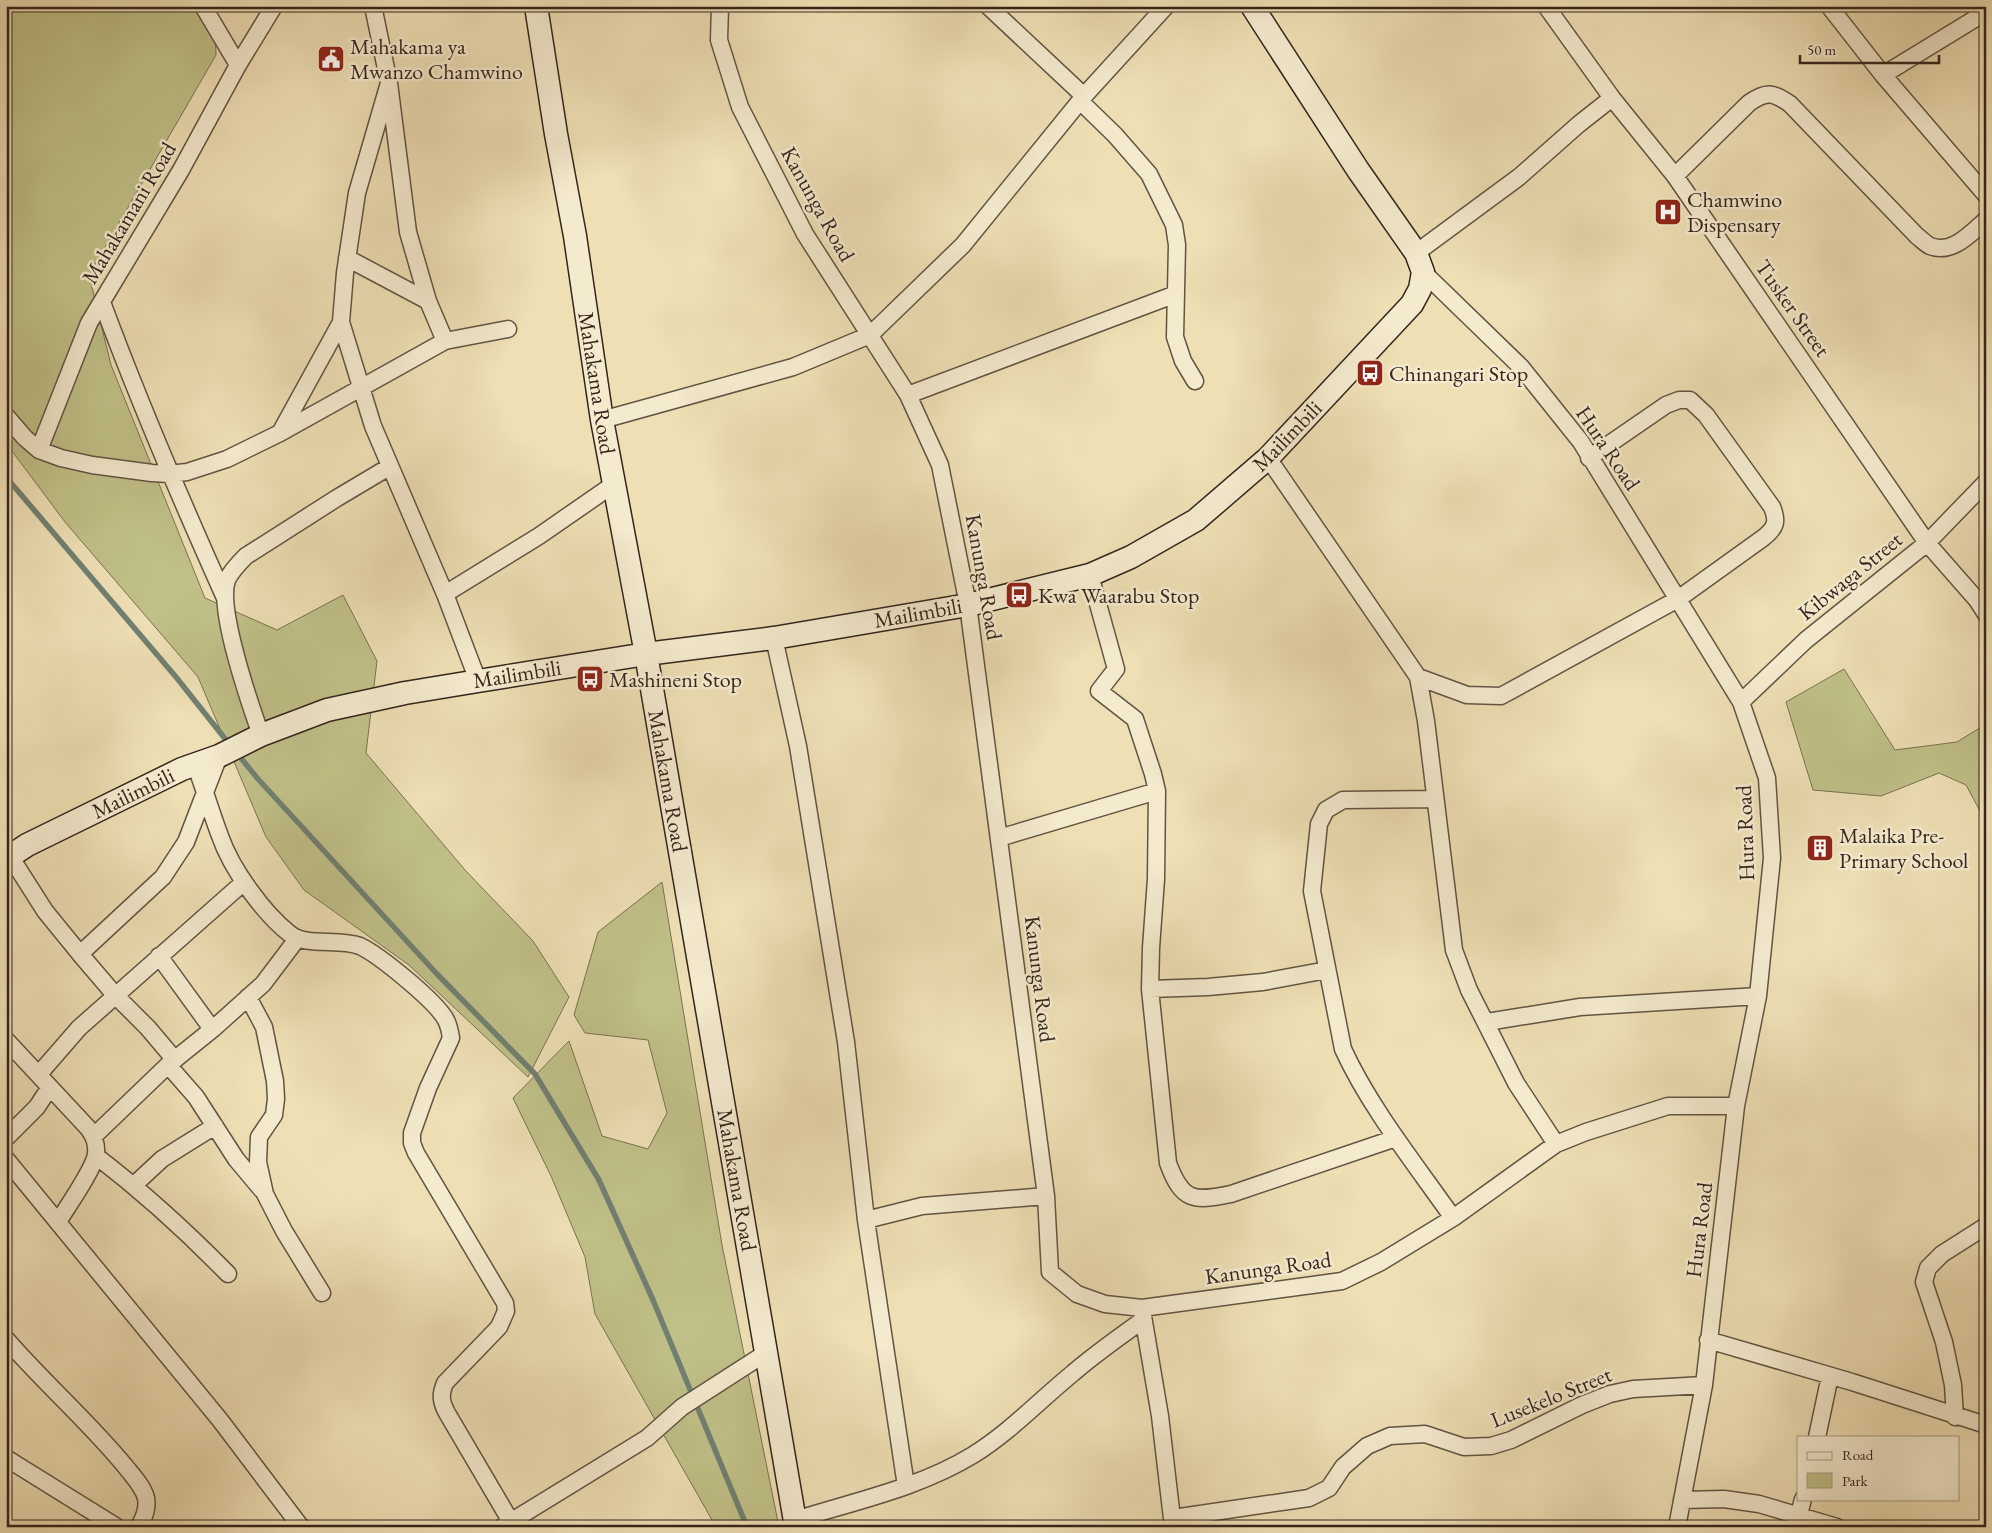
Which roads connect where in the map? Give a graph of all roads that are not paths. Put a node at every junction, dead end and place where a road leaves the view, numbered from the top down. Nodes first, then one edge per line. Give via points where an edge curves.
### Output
1 (203, 6) edge
2 (274, 6) edge
3 (373, 6) edge
4 (536, 6) edge
5 (720, 6) edge
6 (988, 6) edge
7 (1166, 6) edge
8 (1252, 6) edge
9 (1546, 6) edge
10 (1830, 6) edge
11 (1986, 12) edge
12 (238, 65) junction
13 (1883, 75) junction
14 (389, 83) junction
15 (1612, 98) junction
16 (1082, 99) junction
17 (1675, 176) junction
18 (1986, 195) edge
19 (1986, 220) edge
20 (347, 258) junction
21 (1420, 262) junction
22 (1176, 294) junction
23 (428, 301) junction
24 (102, 302) junction
25 (341, 322) junction
26 (508, 329) dead end
27 (870, 335) junction
28 (445, 341) junction
29 (1195, 380) dead end
30 (361, 388) junction
31 (908, 395) junction
32 (6, 416) edge
33 (602, 420) junction
34 (280, 434) junction
35 (39, 450) junction
36 (1268, 458) junction
37 (1589, 458) junction
38 (389, 467) junction
39 (169, 474) junction
40 (1986, 482) edge
41 (614, 484) junction
42 (1927, 542) junction
43 (1090, 575) junction
44 (445, 594) junction
45 (225, 598) junction
46 (1678, 599) junction
47 (968, 605) junction
48 (1986, 614) edge
49 (774, 638) junction
50 (646, 654) junction
51 (1418, 678) junction
52 (478, 680) junction
53 (1741, 702) junction
54 (256, 738) junction
55 (219, 756) junction
56 (188, 766) junction
57 (206, 791) junction
58 (1157, 791) junction
59 (1435, 799) junction
60 (999, 838) junction
61 (8, 857) edge
62 (244, 882) junction
63 (297, 939) junction
64 (80, 954) junction
65 (159, 956) junction
66 (1327, 970) junction
67 (1150, 989) junction
68 (115, 995) junction
69 (1758, 996) junction
70 (248, 997) junction
71 (1487, 1022) junction
72 (212, 1030) junction
73 (6, 1040) edge
74 (172, 1062) junction
75 (39, 1074) junction
76 (50, 1087) junction
77 (1736, 1106) junction
78 (215, 1126) junction
79 (94, 1136) junction
80 (6, 1138) edge
81 (1396, 1138) junction
82 (1556, 1144) junction
83 (96, 1156) junction
84 (6, 1159) edge
85 (134, 1185) junction
86 (265, 1194) junction
87 (1046, 1196) junction
88 (1454, 1218) junction
89 (866, 1220) junction
90 (58, 1222) junction
91 (1986, 1226) edge
92 (228, 1274) dead end
93 (322, 1293) dead end
94 (1142, 1314) junction
95 (6, 1339) edge
96 (1708, 1340) junction
97 (766, 1353) junction
98 (1830, 1376) junction
99 (1704, 1385) junction
100 (1956, 1417) junction
101 (1986, 1425) edge
102 (1817, 1436) edge
103 (6, 1458) edge
104 (906, 1486) junction
105 (1682, 1500) junction
106 (1801, 1507) edge
107 (795, 1523) edge
108 (1173, 1523) edge
109 (509, 1525) edge
110 (118, 1527) edge
111 (139, 1527) edge
112 (301, 1527) edge
113 (1677, 1527) edge
114 (1838, 1527) edge

1 - 12 street
2 - 12 street, Mahakamani Road
3 - 14 street
4 - 33 street, Mahakama Road
5 - 27 street, Kanunga Road via 719,40 740,107 805,234
6 - 16 street
7 - 16 street
8 - 21 street
9 - 15 street, Tusker Street
10 - 13 street
11 - 13 street
12 - 24 street, Mahakamani Road via 181,170
13 - 18 street
14 - 20 street via 357,193
14 - 23 street via 408,232
15 - 17 street, Tusker Street
15 - 21 street
16 - 22 street via 1150,174 1164,201 1178,245
16 - 27 street via 963,245
17 - 19 street via 1749,103 1760,95 1770,94 1790,104 1930,246 1950,247
17 - 42 street, Tusker Street
20 - 23 street
20 - 25 street
21 - 36 street, Mailimbili via 1420,288 1412,304
21 - 37 street, Hura Road via 1521,367 1581,442
22 - 29 street via 1175,337 1182,361
22 - 31 street
23 - 28 street
24 - 35 street, Mahakamani Road via 89,323
24 - 39 street
25 - 30 street
25 - 34 street
26 - 28 street
27 - 31 street, Kanunga Road
27 - 33 street via 793,367
28 - 30 street
30 - 34 street
30 - 38 street
31 - 47 street, Kanunga Road via 940,465
32 - 35 street
33 - 41 street, Mahakama Road
34 - 39 street via 227,459 187,472
35 - 39 street via 92,465
36 - 43 street, Mailimbili via 1196,520 1131,557
36 - 51 street
37 - 46 street, Hura Road
37 - 46 street via 1666,406 1690,400 1706,415 1772,507 1776,517 1772,531
38 - 44 street
38 - 45 street via 246,556 227,581
39 - 45 street
40 - 42 street, Kibwaga Street
41 - 44 street via 540,536
41 - 50 street, Mahakama Road
42 - 48 street, Tusker Street
42 - 53 street, Kibwaga Street via 1806,640
43 - 47 street, Mailimbili
43 - 58 street via 1116,669 1099,691 1135,719
44 - 52 street
45 - 54 street
46 - 51 street via 1500,696 1467,695
46 - 53 street, Hura Road
47 - 49 street, Mailimbili
47 - 60 street, Kanunga Road
49 - 50 street, Mailimbili
49 - 89 street via 798,746 841,1014
50 - 52 street, Mailimbili
50 - 97 street, Mahakama Road
51 - 59 street
52 - 54 street, Mailimbili via 327,710
53 - 69 street, Hura Road via 1767,778 1772,858
54 - 55 street, Mailimbili
55 - 56 street, Mailimbili
55 - 57 street
56 - 57 street
56 - 61 street, Mailimbili via 27,844
57 - 62 street via 220,838
57 - 64 street via 186,842 163,877
58 - 60 street
58 - 67 street
59 - 66 street via 1343,800 1326,810 1320,824 1312,891
59 - 71 street via 1454,950 1469,990
60 - 87 street, Kanunga Road
61 - 64 street
62 - 63 street via 270,915
62 - 65 street
63 - 70 street via 263,984
63 - 109 street via 360,946 424,994 445,1018 450,1029 451,1038 428,1088 412,1133 412,1143 505,1303 506,1311 499,1328 445,1383 442,1404
64 - 68 street
65 - 68 street
65 - 72 street
66 - 67 street via 1264,982
66 - 81 street via 1343,1049
67 - 81 street via 1168,1162 1181,1190 1200,1198 1231,1194
68 - 74 street via 148,1028
68 - 75 street via 79,1028
69 - 71 street via 1580,1007
69 - 77 street, Hura Road
70 - 72 street
70 - 86 street via 264,1027 275,1082 274,1115 259,1137 258,1162
71 - 82 street via 1516,1083
72 - 74 street
73 - 75 street
74 - 78 street
74 - 79 street
75 - 76 street
76 - 79 street
76 - 80 street via 37,1107
77 - 82 street, Kanunga Road via 1668,1106
77 - 96 street, Hura Road
78 - 85 street via 162,1158
78 - 86 street via 236,1159
79 - 83 street
81 - 88 street
82 - 88 street, Kanunga Road
83 - 85 street
83 - 90 street
84 - 90 street
85 - 92 street
86 - 93 street
87 - 89 street via 922,1206
87 - 94 street, Kanunga Road via 1050,1272 1076,1294
88 - 94 street, Kanunga Road via 1381,1262 1342,1281
89 - 104 street
90 - 112 street via 220,1420
91 - 100 street via 1942,1254 1928,1268 1924,1282 1944,1342
94 - 104 street via 1028,1414 974,1454
94 - 108 street via 1160,1416
95 - 111 street via 104,1440 138,1482 146,1496 147,1506
96 - 98 street
96 - 99 street, Hura Road
97 - 107 street, Mahakama Road
97 - 109 street via 682,1406 647,1438
98 - 100 street
98 - 102 street
99 - 105 street, Hura Road
99 - 108 street, Lusekelo Street via 1633,1389 1610,1394 1582,1404 1511,1440 1491,1446 1464,1447 1425,1434 1390,1436 1367,1446 1343,1467 1329,1488 1309,1498
100 - 101 street
103 - 110 street
104 - 107 street
105 - 106 street via 1724,1499
105 - 113 street, Hura Road
106 - 114 street

